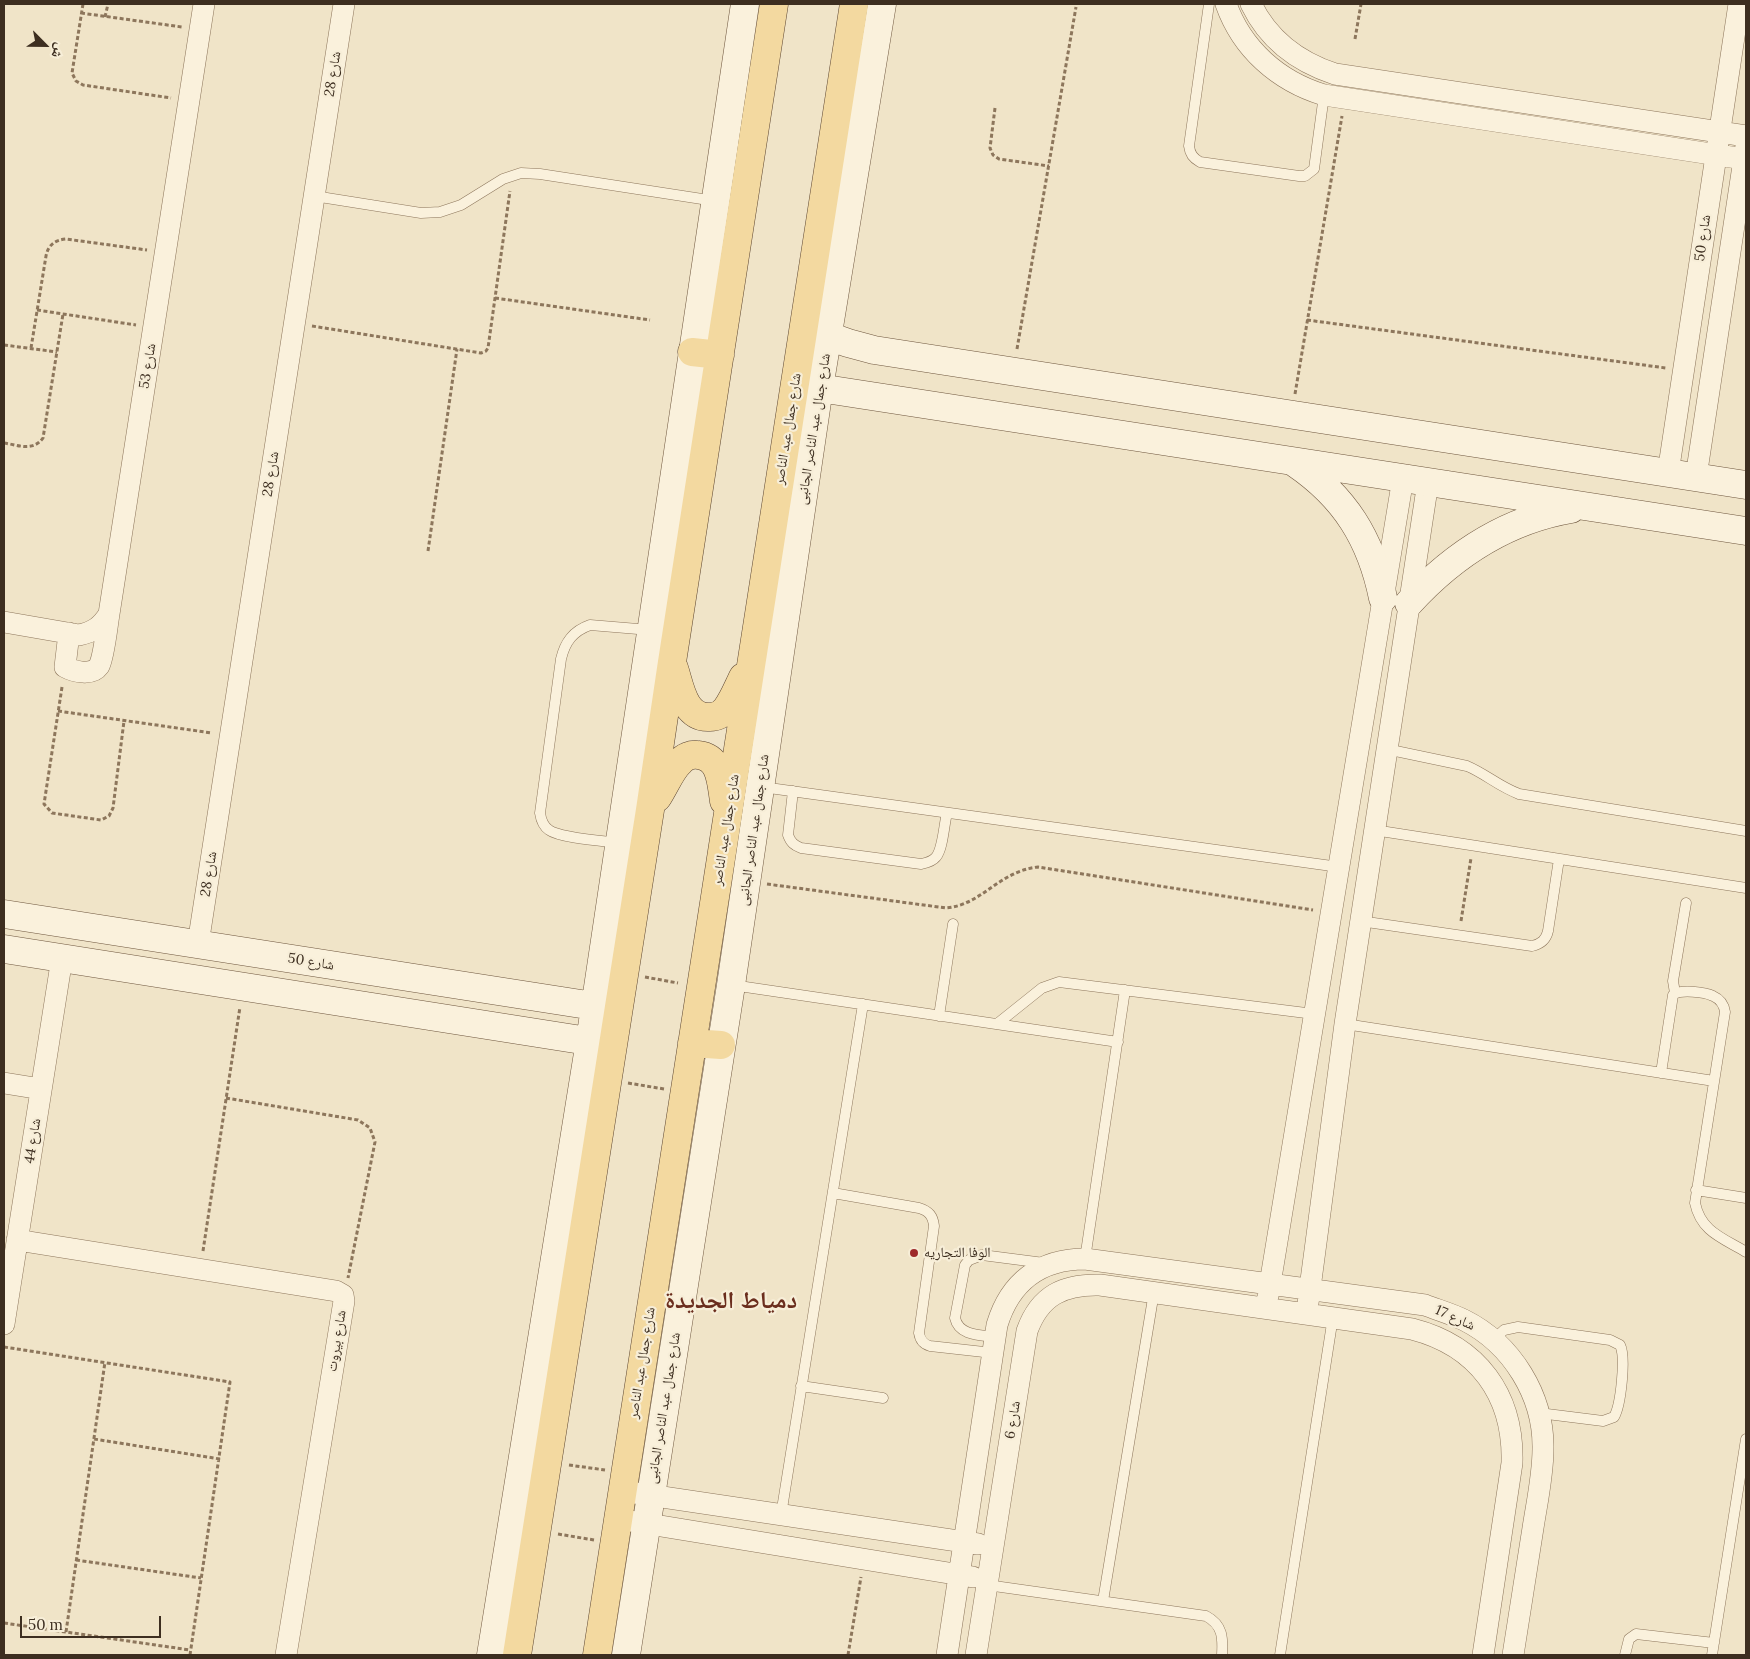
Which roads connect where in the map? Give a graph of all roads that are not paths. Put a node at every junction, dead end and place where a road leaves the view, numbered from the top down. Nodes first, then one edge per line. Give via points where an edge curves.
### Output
1 (204, 4) edge
2 (344, 4) edge
3 (745, 4) edge
4 (774, 4) edge
5 (854, 4) edge
6 (882, 4) edge
7 (1209, 4) edge
8 (1226, 4) edge
9 (1251, 4) edge
10 (1739, 4) edge
11 (1324, 95) junction
12 (1718, 132) junction
13 (1746, 136) edge
14 (1745, 153) edge
15 (1715, 154) junction
16 (314, 196) junction
17 (715, 201) junction
18 (816, 332) junction
19 (692, 352) junction
20 (720, 355) junction
21 (807, 386) junction
22 (1292, 461) junction
23 (1668, 473) junction
24 (1696, 477) junction
25 (1416, 480) junction
26 (1746, 485) edge
27 (1586, 506) junction
28 (1746, 531) edge
29 (1396, 600) junction
30 (109, 614) junction
31 (4, 622) edge
32 (651, 630) junction
33 (69, 633) junction
34 (753, 658) junction
35 (672, 662) junction
36 (1386, 750) junction
37 (761, 787) junction
38 (793, 792) junction
39 (650, 810) junction
40 (947, 813) junction
41 (727, 823) junction
42 (1374, 830) junction
43 (1746, 831) edge
44 (619, 843) junction
45 (1559, 859) junction
46 (1339, 867) junction
47 (1746, 888) edge
48 (1686, 903) dead end
49 (4, 914) edge
50 (1360, 921) junction
51 (953, 924) dead end
52 (198, 944) junction
53 (4, 949) edge
54 (62, 958) junction
55 (731, 985) junction
56 (1126, 990) junction
57 (1675, 993) junction
58 (863, 1004) junction
59 (607, 1008) junction
60 (1314, 1014) junction
61 (939, 1016) junction
62 (997, 1024) junction
63 (1345, 1024) junction
64 (1118, 1042) junction
65 (602, 1043) junction
66 (692, 1043) junction
67 (722, 1045) junction
68 (1661, 1073) junction
69 (1714, 1081) junction
70 (4, 1083) edge
71 (41, 1089) junction
72 (1696, 1190) junction
73 (832, 1193) junction
74 (1746, 1198) edge
75 (17, 1240) junction
76 (1746, 1252) edge
77 (1085, 1259) junction
78 (1050, 1264) junction
79 (1270, 1284) junction
80 (1310, 1289) junction
81 (1154, 1292) junction
82 (1266, 1308) junction
83 (1307, 1313) junction
84 (1334, 1317) junction
85 (4, 1324) edge
86 (1494, 1340) junction
87 (994, 1345) junction
88 (801, 1386) junction
89 (883, 1398) dead end
90 (1539, 1414) junction
91 (1746, 1439) edge
92 (624, 1482) junction
93 (650, 1495) junction
94 (781, 1515) junction
95 (646, 1524) junction
96 (616, 1531) junction
97 (932, 1538) junction
98 (964, 1542) junction
99 (993, 1546) junction
100 (927, 1570) junction
101 (959, 1575) junction
102 (987, 1582) junction
103 (1103, 1601) junction
104 (1714, 1643) junction
105 (286, 1655) edge
106 (491, 1655) edge
107 (517, 1655) edge
108 (596, 1655) edge
109 (626, 1655) edge
110 (947, 1655) edge
111 (976, 1655) edge
112 (1222, 1655) edge
113 (1280, 1655) edge
114 (1483, 1655) edge
115 (1513, 1655) edge
116 (1625, 1655) edge
117 (1712, 1655) edge

1 - 30 street, شارع 53
2 - 16 street, شارع 28
3 - 17 main road
4 - 20 main road
5 - 18 main road, شارع جمال عبد الناصر
6 - 18 main road, شارع جمال عبد الناصر الجانبى
7 - 11 lane via 1189,146 1194,158 1200,162 1305,176 1314,169
8 - 11 street via 1238,30 1264,61 1297,84
9 - 12 street via 1283,46 1307,63 1334,74
10 - 12 street, شارع 50
11 - 15 street
12 - 13 street
12 - 15 street, شارع 50
14 - 15 street
14 - 24 street, شارع 50
15 - 23 street, شارع 50
16 - 17 lane via 421,213 440,212 461,205 503,179 521,173
16 - 52 street, شارع 28
17 - 19 main road
18 - 21 main road, شارع جمال عبد الناصر
18 - 23 main road via 874,350
19 - 20 main road
19 - 32 main road
20 - 35 main road
21 - 22 main road
21 - 34 main road, شارع جمال عبد الناصر
21 - 37 main road, شارع جمال عبد الناصر الجانبى
22 - 25 main road
22 - 29 main road via 1326,487 1353,519
23 - 24 main road
24 - 26 main road
25 - 27 main road
25 - 29 street
27 - 28 main road
27 - 29 main road via 1536,517 1488,538
29 - 36 street
29 - 46 street
30 - 33 street via 97,629 79,635
30 - 33 street, شارع 53 via 100,664 94,671 67,669 65,666
31 - 33 street
32 - 44 main road
32 - 44 lane via 590,625 580,628 567,642 561,659 541,818 546,828 557,834
34 - 35 main road via 727,708 708,718 689,708
34 - 41 main road, شارع جمال عبد الناصر
35 - 39 main road
36 - 42 street
36 - 43 lane via 1467,766 1519,794
37 - 38 lane
37 - 55 main road, شارع جمال عبد الناصر الجانبى
38 - 40 lane
38 - 40 lane via 788,835 795,846 802,848 921,864 935,858 939,851
39 - 41 main road via 679,762 701,755 718,769
39 - 59 main road via 625,974
40 - 46 lane
41 - 66 main road, شارع جمال عبد الناصر
42 - 45 lane
42 - 50 street
44 - 59 main road
45 - 47 lane
45 - 50 lane via 1548,931 1543,941 1532,946
46 - 60 street
48 - 57 lane via 1673,981
49 - 52 main road, شارع 50
50 - 63 street
51 - 61 lane
52 - 59 main road, شارع 50
53 - 54 main road
54 - 65 main road
54 - 71 street, شارع 44
55 - 58 lane
55 - 67 main road, شارع جمال عبد الناصر الجانبى
56 - 60 lane
56 - 62 lane via 1069,982 1049,985
56 - 64 lane
57 - 68 lane
57 - 69 lane via 1713,996 1724,1007 1726,1012
58 - 61 lane
58 - 73 lane
59 - 65 main road
60 - 79 street
61 - 62 lane
62 - 64 lane
63 - 68 lane
63 - 80 street
64 - 77 lane
65 - 106 main road
65 - 107 main road via 608,1080
66 - 67 main road
66 - 92 main road, شارع جمال عبد الناصر
67 - 93 main road, شارع جمال عبد الناصر الجانبى
68 - 69 lane
69 - 72 lane
70 - 71 street
71 - 75 street, شارع 44
72 - 74 lane
72 - 76 lane via 1697,1211 1705,1226
73 - 87 lane via 919,1208 930,1214 934,1226 919,1333 921,1340 930,1346
73 - 88 lane
75 - 85 street, شارع 44
75 - 105 street, شارع بيروت via 338,1291 343,1295
77 - 78 street
77 - 79 street, شارع 17
78 - 87 street via 1030,1275 1013,1292 1001,1313
78 - 87 lane via 982,1255 965,1265 956,1324 961,1330
79 - 80 street, شارع 17
79 - 82 street
80 - 83 street
80 - 86 street, شارع 17 via 1425,1305 1464,1320
81 - 82 street, شارع 17
81 - 99 street, شارع 6 via 1079,1285 1055,1294 1042,1304 1030,1321
81 - 103 lane
82 - 83 street, شارع 17
83 - 84 street, شارع 17
84 - 113 lane
84 - 114 street, شارع 17 via 1412,1329 1440,1338 1478,1365 1503,1403 1511,1432 1512,1463
86 - 90 street, شارع 17 via 1526,1380
86 - 90 lane via 1504,1330 1518,1327 1610,1340 1620,1345 1624,1356 1619,1406 1614,1416 1603,1421
87 - 98 street
88 - 89 lane
88 - 94 lane
90 - 115 street, شارع 17 via 1542,1466
91 - 104 lane
92 - 93 street
92 - 96 main road, شارع جمال عبد الناصر
93 - 94 street
93 - 95 main road, شارع جمال عبد الناصر الجانبى
94 - 97 street
95 - 96 street
95 - 100 street
95 - 109 main road, شارع جمال عبد الناصر الجانبى
96 - 108 main road, شارع جمال عبد الناصر
97 - 98 street
97 - 100 street
98 - 99 street
98 - 101 street
99 - 102 street, شارع 6
100 - 101 street
101 - 102 street
101 - 110 street
102 - 103 lane
102 - 111 street, شارع 6
103 - 112 lane via 1213,1619 1222,1632
104 - 116 lane via 1636,1634 1627,1643
104 - 117 lane

